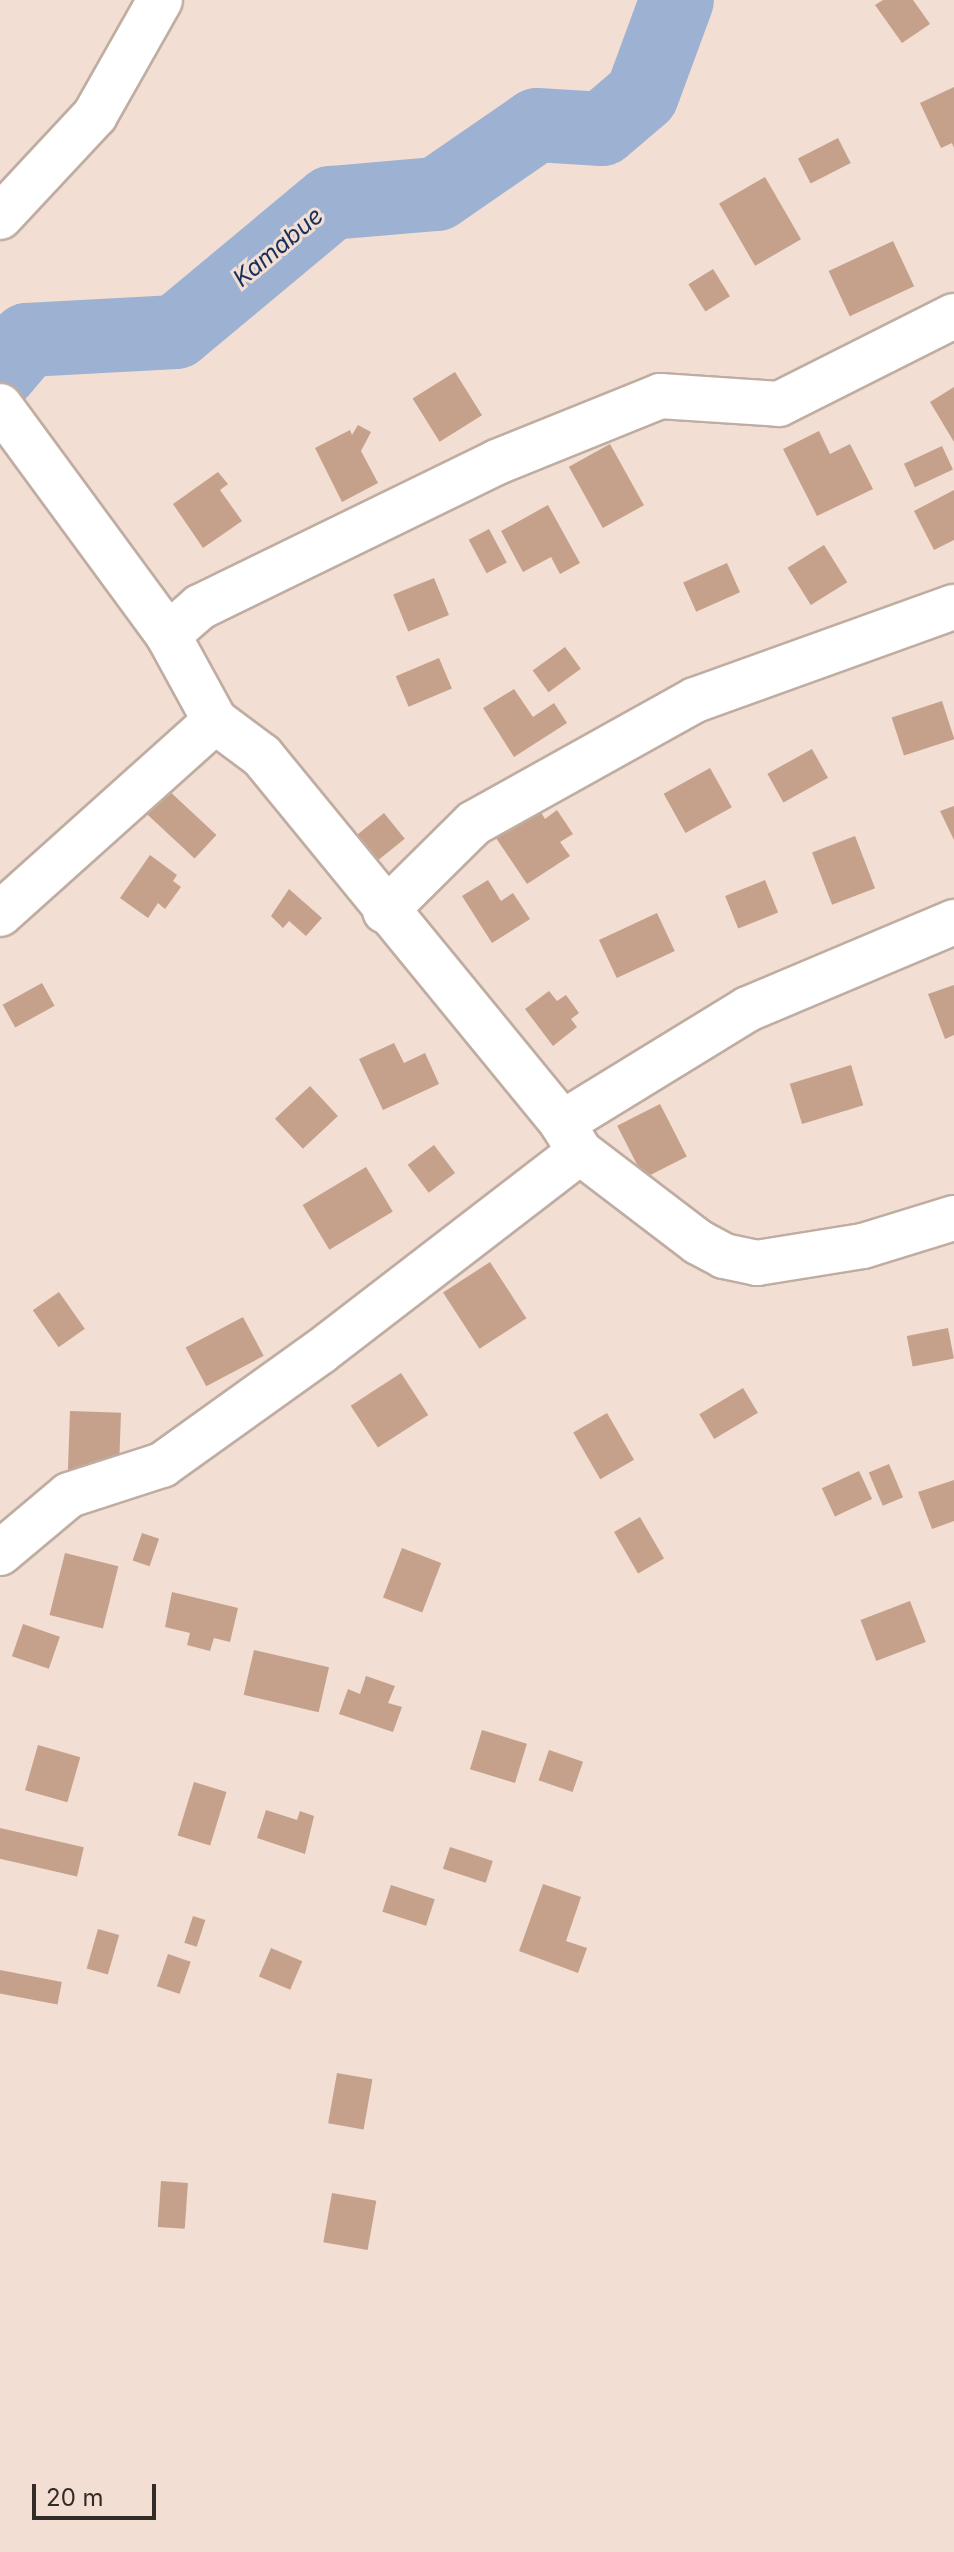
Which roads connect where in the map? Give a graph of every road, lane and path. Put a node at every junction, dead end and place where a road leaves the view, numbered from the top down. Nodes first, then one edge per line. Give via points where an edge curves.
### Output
1 (160, 0) edge
2 (0, 217) edge
3 (954, 316) edge
4 (0, 406) edge
5 (954, 607) edge
6 (168, 635) junction
7 (215, 721) junction
8 (385, 911) junction
9 (0, 914) edge
10 (954, 922) edge
11 (571, 1137) junction
12 (954, 1218) edge
13 (0, 1553) edge

1 - 2 street via 95,115
3 - 6 street via 779,404 660,396 497,462 200,607
4 - 6 street
5 - 8 street via 695,700 474,823
6 - 7 street
7 - 8 street via 262,756
7 - 9 street
8 - 11 street
10 - 11 street via 748,1009
11 - 12 street via 698,1242 724,1256 757,1263 863,1246
11 - 13 street via 320,1352 162,1465 69,1495

